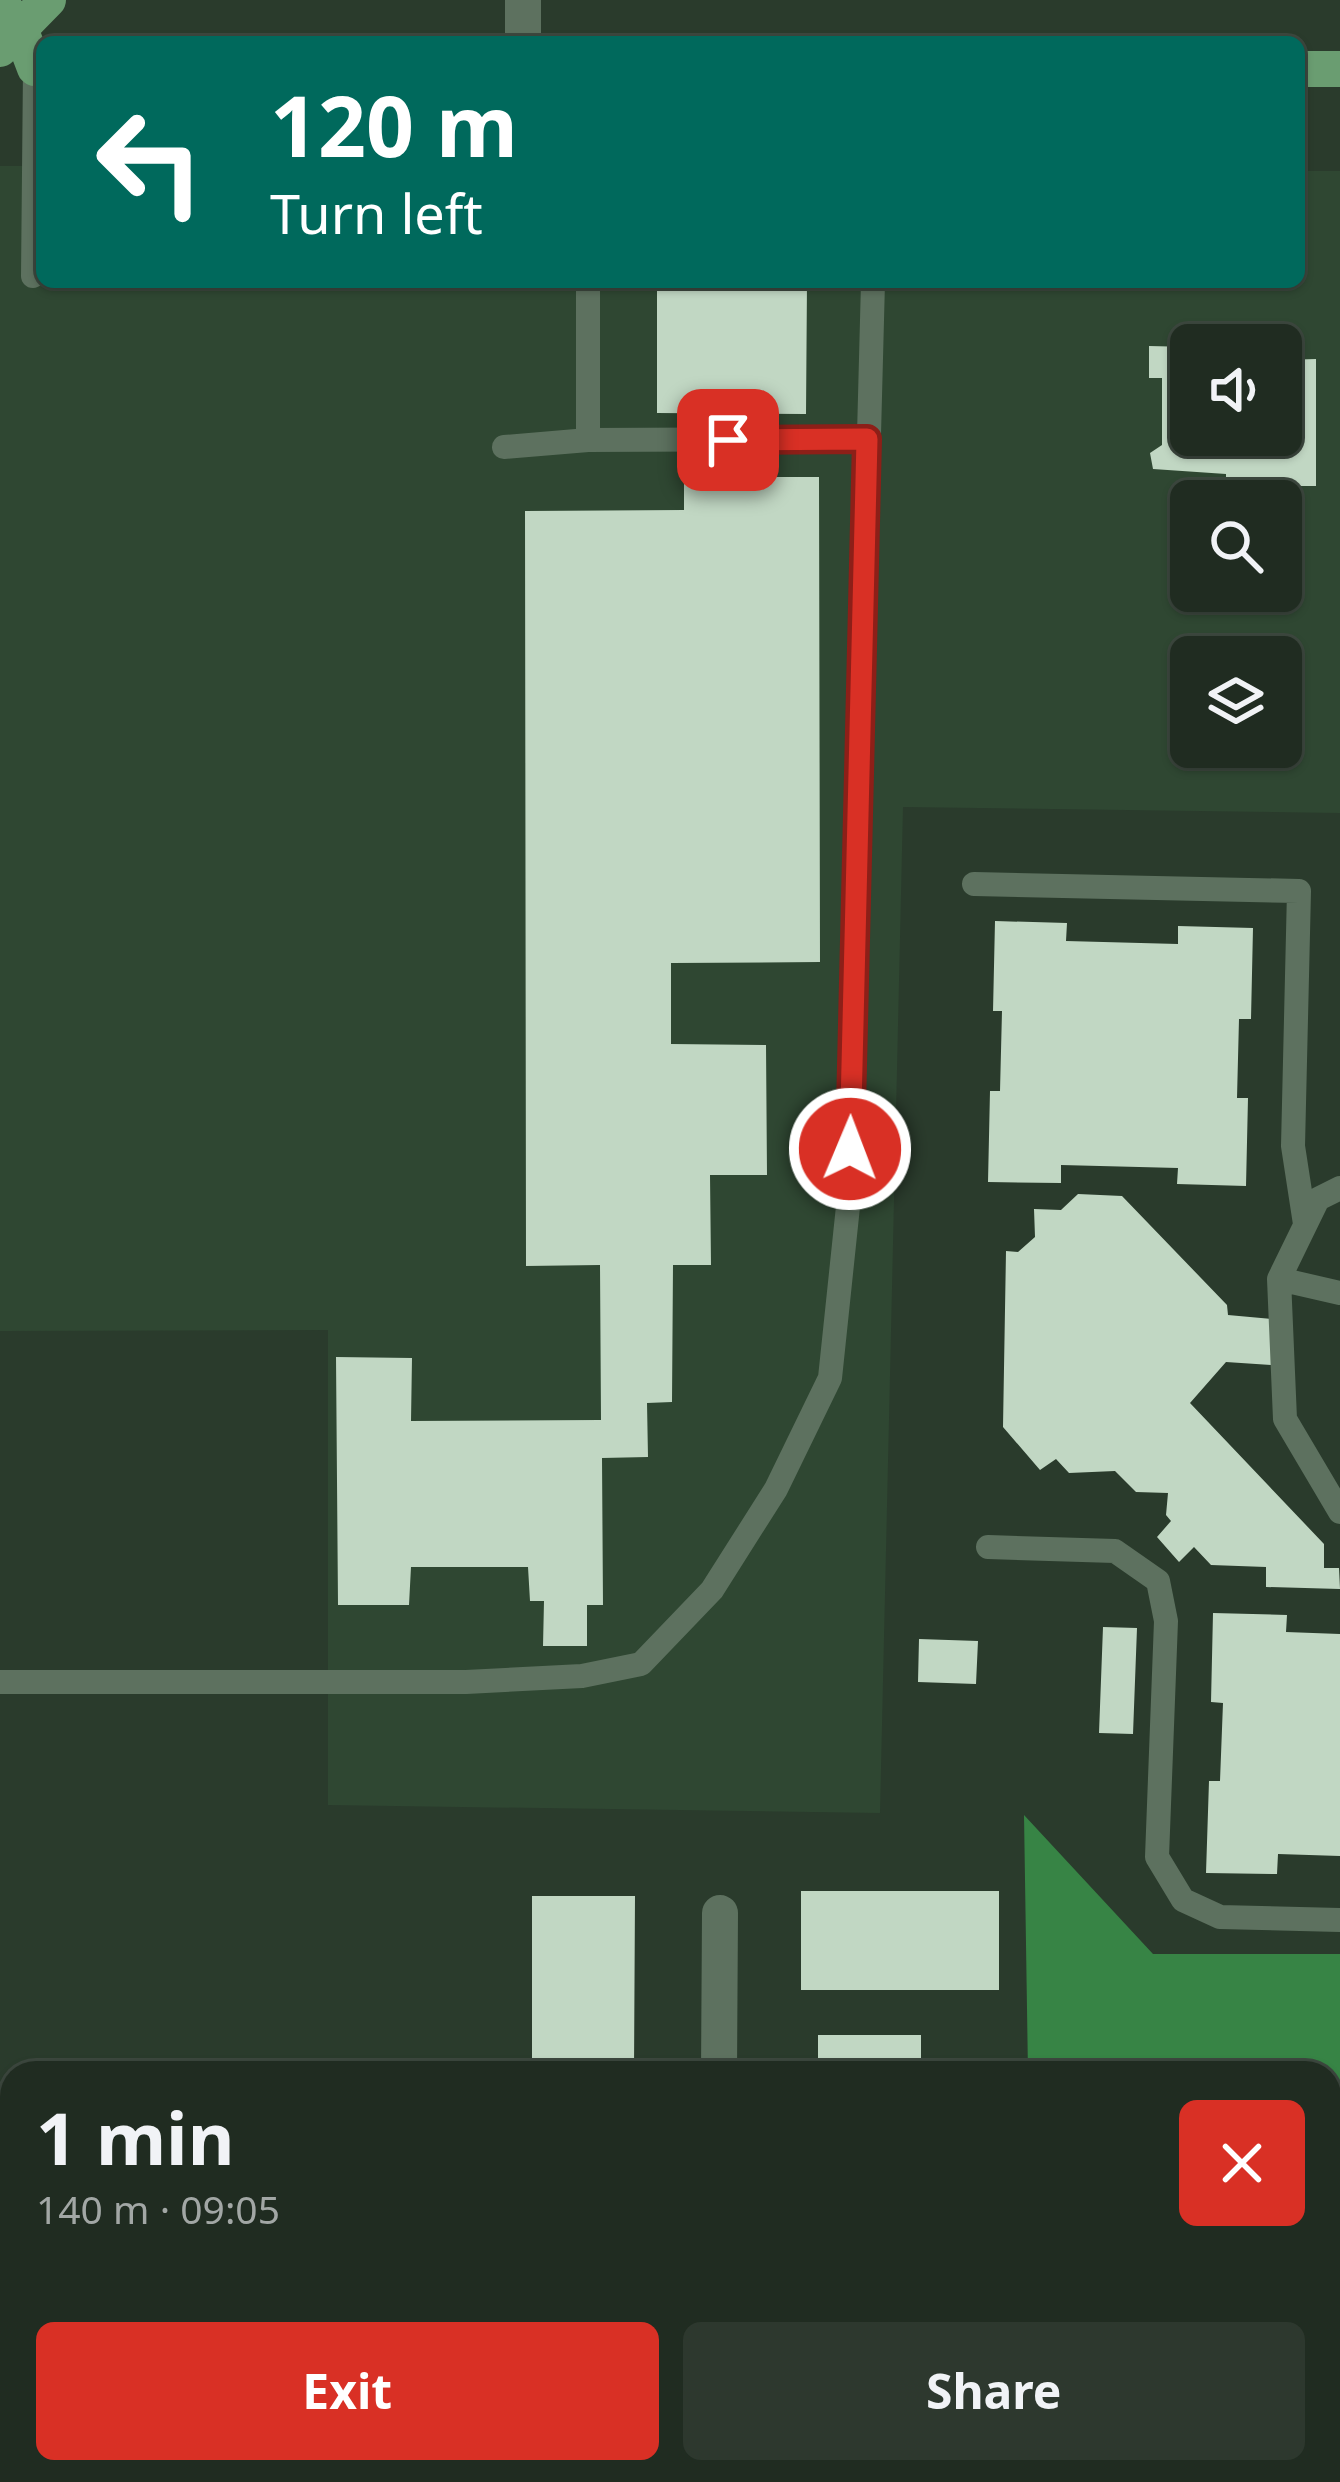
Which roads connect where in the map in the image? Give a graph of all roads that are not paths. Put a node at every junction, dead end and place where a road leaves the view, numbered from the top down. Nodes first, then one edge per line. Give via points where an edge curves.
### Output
1 (48, 0) edge
2 (524, 0) edge
3 (6, 26) edge
4 (523, 36) edge
5 (26, 68) edge
6 (1305, 69) edge
7 (1340, 69) edge
8 (33, 276) dead end
9 (588, 288) edge
10 (873, 288) edge
11 (867, 439) junction
12 (588, 440) junction
13 (504, 447) dead end
14 (974, 884) dead end
15 (1340, 1188) edge
16 (1305, 1224) junction
17 (1279, 1280) junction
18 (1340, 1294) edge
19 (1340, 1512) edge
20 (988, 1547) dead end
21 (0, 1682) edge
22 (720, 1912) dead end
23 (1340, 1920) edge
24 (719, 2061) edge

1 - 3 main road
2 - 4 street
3 - 5 main road
5 - 8 lane
6 - 7 main road
9 - 12 lane
10 - 11 lane
11 - 12 lane
11 - 21 lane via 849,1197 830,1378 776,1490 712,1590 641,1664 582,1676
12 - 13 lane
14 - 16 lane via 1299,891 1293,1146
15 - 16 lane via 1318,1199
16 - 17 lane
17 - 18 lane
17 - 19 lane via 1286,1419
20 - 23 lane via 1115,1551 1158,1581 1166,1621 1157,1857 1183,1900 1220,1917
22 - 24 street

